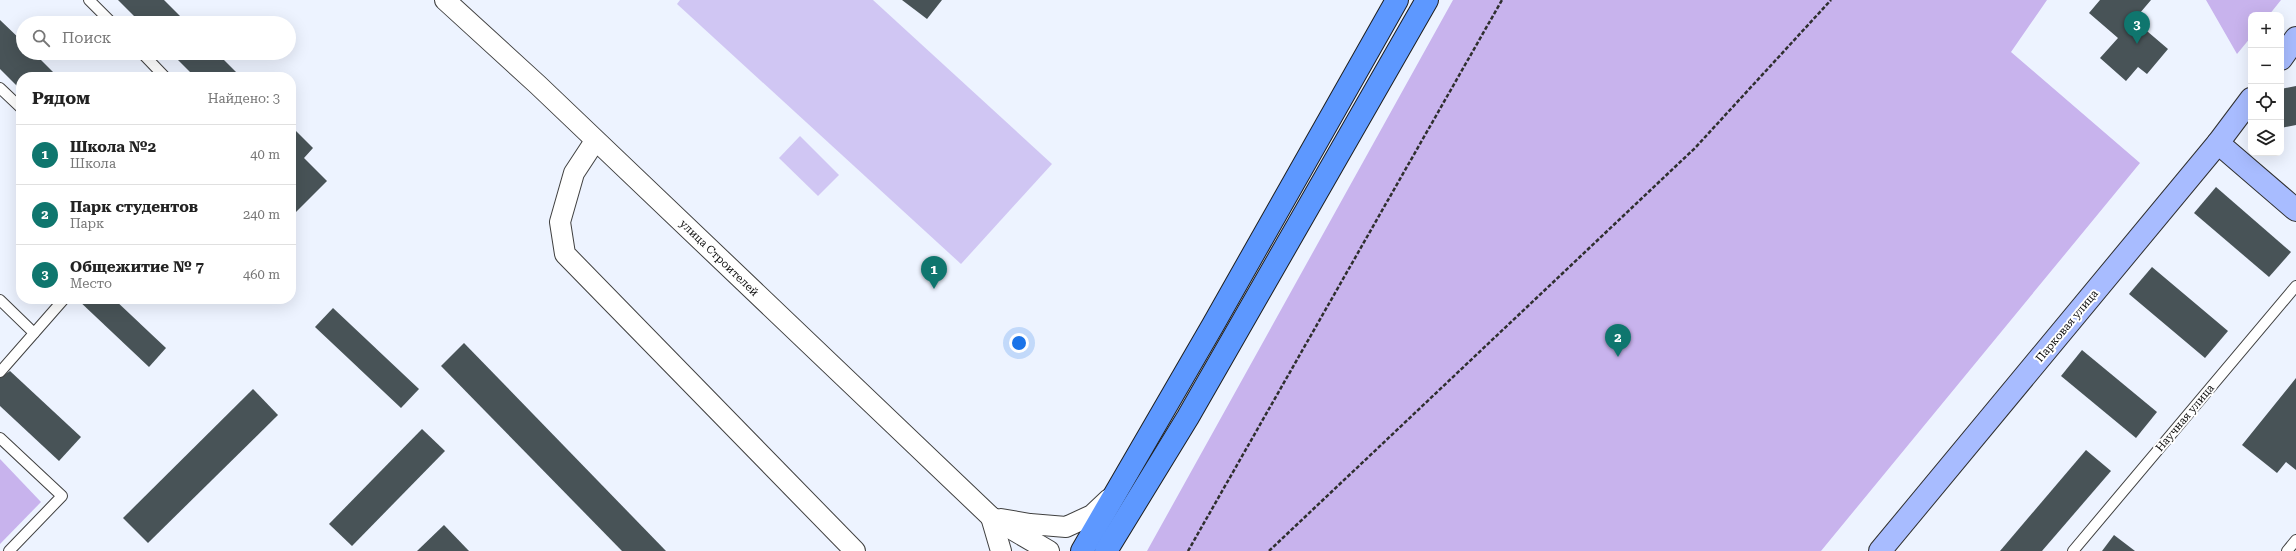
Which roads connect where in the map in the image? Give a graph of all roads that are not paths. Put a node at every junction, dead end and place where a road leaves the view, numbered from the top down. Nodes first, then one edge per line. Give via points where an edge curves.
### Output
1 (89, 0) edge
2 (446, 0) edge
3 (1397, 0) edge
4 (1427, 0) edge
5 (105, 16) edge
6 (2296, 38) edge
7 (2284, 54) edge
8 (149, 60) edge
9 (160, 72) edge
10 (0, 88) edge
11 (16, 103) edge
12 (2248, 103) edge
13 (595, 141) junction
14 (2218, 143) junction
15 (2296, 210) edge
16 (2296, 286) edge
17 (0, 300) edge
18 (60, 304) edge
19 (34, 333) junction
20 (0, 372) edge
21 (0, 438) edge
22 (1117, 490) junction
23 (991, 517) junction
24 (2296, 540) edge
25 (1882, 550) edge
26 (9, 551) edge
27 (855, 551) edge
28 (1001, 551) edge
29 (1049, 551) edge
30 (1082, 551) edge
31 (1106, 551) edge
32 (2073, 551) edge
33 (2287, 551) edge

1 - 5 lane
2 - 13 street, улица Строителей
3 - 22 main road
4 - 31 main road via 1188,417
6 - 7 street
8 - 9 lane
10 - 11 lane
12 - 14 street, Парковая улица
13 - 23 street, улица Строителей
13 - 27 street via 574,173 560,222 564,254
14 - 15 street
14 - 25 street, Парковая улица
16 - 32 lane, Научная улица
17 - 19 lane
18 - 19 lane
19 - 20 lane
21 - 26 lane via 62,496
22 - 23 street via 1092,515 1066,526 1030,524
22 - 30 main road
23 - 28 street
23 - 29 street, улица Строителей
24 - 33 lane

